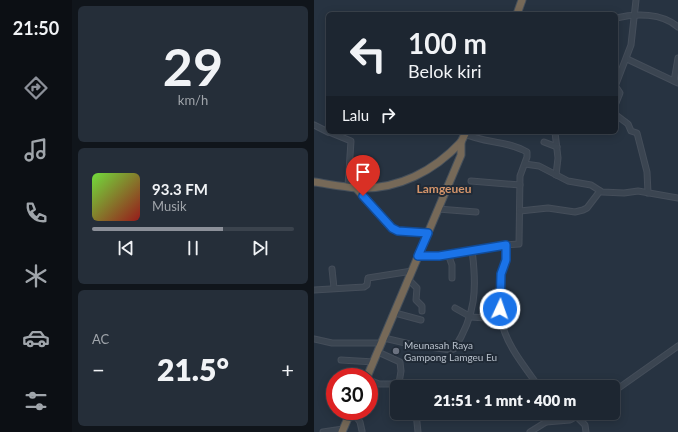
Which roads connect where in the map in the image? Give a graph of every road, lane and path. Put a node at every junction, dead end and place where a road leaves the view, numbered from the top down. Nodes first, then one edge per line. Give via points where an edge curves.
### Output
1 (522, 0) edge
2 (636, 0) edge
3 (518, 12) edge
4 (636, 15) junction
5 (618, 18) edge
6 (678, 27) edge
7 (678, 58) edge
8 (627, 59) junction
9 (618, 81) edge
10 (676, 82) edge
11 (618, 116) edge
12 (314, 125) edge
13 (326, 131) edge
14 (333, 134) edge
15 (465, 134) edge
16 (468, 134) edge
17 (555, 134) edge
18 (461, 142) junction
19 (544, 142) dead end
20 (557, 147) junction
21 (525, 164) junction
22 (556, 175) junction
23 (471, 181) dead end
24 (314, 182) edge
25 (520, 185) junction
26 (348, 186) junction
27 (356, 188) junction
28 (600, 191) junction
29 (648, 194) junction
30 (678, 198) edge
31 (438, 209) junction
32 (520, 211) junction
33 (476, 212) dead end
34 (428, 233) junction
35 (506, 245) junction
36 (472, 250) junction
37 (448, 254) junction
38 (418, 256) junction
39 (332, 269) dead end
40 (412, 271) junction
41 (452, 278) dead end
42 (409, 280) junction
43 (334, 288) junction
44 (314, 290) edge
45 (455, 308) dead end
46 (422, 311) dead end
47 (394, 314) junction
48 (471, 317) junction
49 (500, 319) junction
50 (421, 320) dead end
51 (314, 339) edge
52 (383, 341) junction
53 (678, 346) edge
54 (378, 352) junction
55 (341, 360) dead end
56 (374, 362) junction
57 (371, 368) edge
58 (399, 380) edge
59 (534, 380) edge
60 (378, 384) edge
61 (390, 384) edge
62 (620, 387) edge
63 (347, 420) edge
64 (358, 420) edge
65 (416, 420) edge
66 (570, 420) edge
67 (580, 420) edge
68 (546, 422) joint
69 (342, 430) edge
70 (362, 431) edge
71 (323, 432) edge
72 (417, 432) edge
73 (530, 432) edge
74 (586, 432) edge

1 - 3 highway
2 - 4 street
4 - 5 street
4 - 6 street via 664,19
4 - 8 street
7 - 10 street
8 - 9 street
8 - 10 street
11 - 29 street via 628,124 631,131 637,133 647,172
12 - 13 street
14 - 26 street via 350,141
15 - 18 highway
16 - 21 street via 481,141 525,151
17 - 20 street
18 - 27 highway via 444,158 406,181
18 - 31 highway via 461,155
19 - 20 street
20 - 22 street
21 - 22 street via 539,166
21 - 25 street
22 - 28 street via 570,182 591,185
23 - 25 street
24 - 26 highway
25 - 32 street
26 - 27 highway
27 - 34 highway via 392,228 398,231
28 - 29 street via 638,191
28 - 32 street via 588,208 583,210 548,208
29 - 30 street
31 - 33 street
31 - 34 highway
32 - 35 street via 519,244
34 - 38 highway
35 - 36 street
35 - 49 street via 506,260 501,274
36 - 37 street
36 - 48 street via 476,276
37 - 38 street
37 - 41 street
38 - 40 highway
39 - 43 street
40 - 42 highway
40 - 43 street via 368,278 364,287
42 - 46 street via 417,288 416,300 422,306
42 - 47 highway
43 - 44 street
45 - 48 street
47 - 50 street
47 - 52 highway
48 - 49 street
48 - 52 street via 463,336 453,350
49 - 59 street via 514,353
51 - 52 street via 332,343
52 - 54 highway
53 - 62 street
54 - 56 highway
54 - 58 street via 400,362
55 - 56 street
56 - 57 highway
60 - 61 street
63 - 69 highway
64 - 70 street
65 - 72 street
66 - 68 street
67 - 74 street via 585,425
68 - 73 street
69 - 71 street

